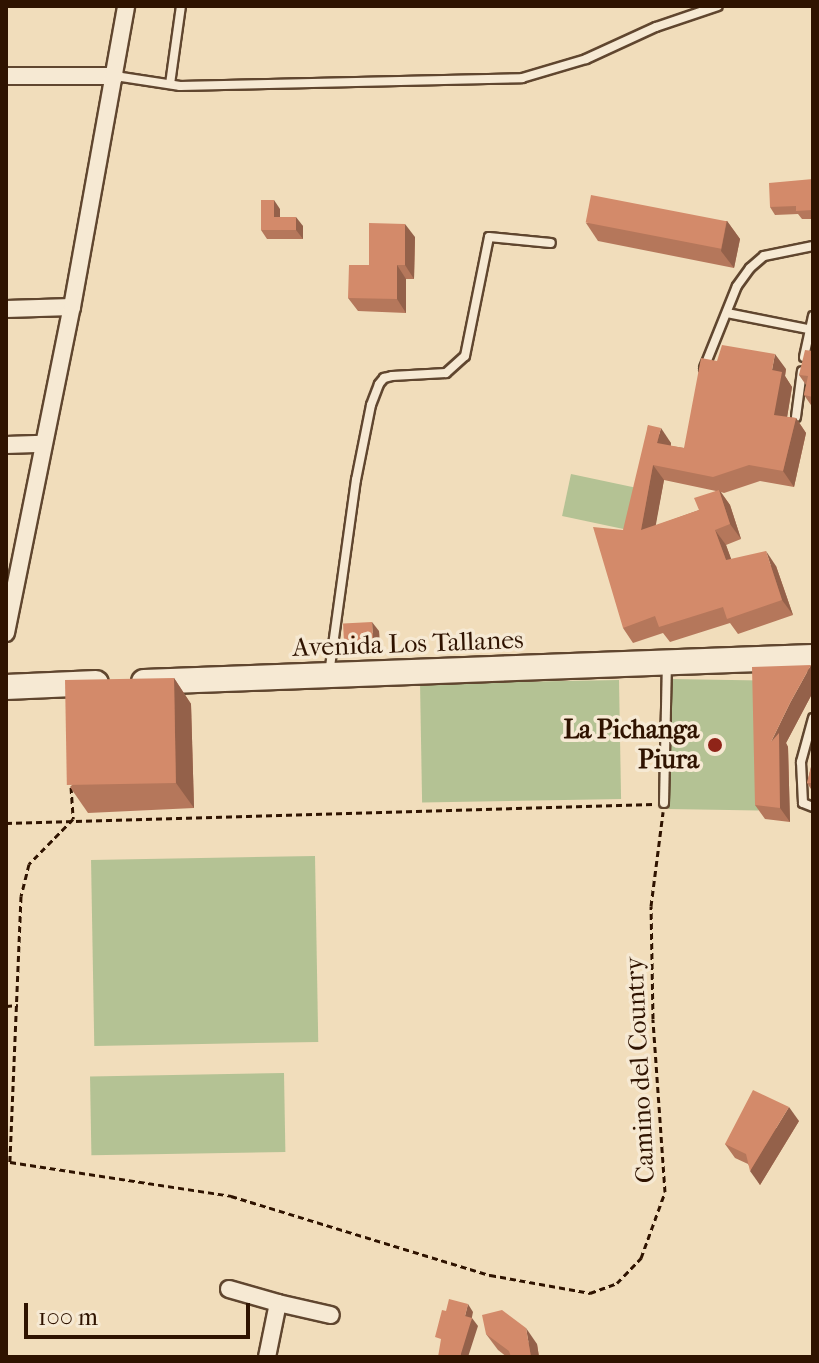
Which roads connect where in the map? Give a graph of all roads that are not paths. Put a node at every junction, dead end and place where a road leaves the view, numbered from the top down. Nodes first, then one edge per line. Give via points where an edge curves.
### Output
1 (126, 6) edge
2 (181, 6) edge
3 (718, 6) edge
4 (6, 76) edge
5 (115, 76) junction
6 (170, 84) junction
7 (551, 243) dead end
8 (813, 246) edge
9 (72, 307) junction
10 (6, 309) edge
11 (727, 313) junction
12 (813, 316) edge
13 (808, 329) junction
14 (702, 371) edge
15 (796, 417) edge
16 (43, 444) junction
17 (6, 445) edge
18 (6, 633) edge
19 (813, 657) edge
20 (667, 663) junction
21 (329, 675) junction
22 (6, 687) edge
23 (813, 718) edge
24 (664, 803) road end
25 (813, 807) edge
26 (229, 1289) dead end
27 (278, 1303) junction
28 (331, 1315) dead end
29 (267, 1357) edge

1 - 5 street
2 - 6 lane
3 - 6 lane via 586,59 522,78
4 - 5 street
5 - 6 lane
5 - 9 street
7 - 21 lane via 489,237 465,356 446,373 392,376 379,384 356,480
8 - 11 lane via 764,256 737,286
9 - 10 street
9 - 16 street
11 - 13 lane
11 - 14 lane
12 - 13 lane
13 - 15 lane
16 - 17 street
16 - 18 street
19 - 20 main road, Avenida Los Tallanes
20 - 21 main road, Avenida Los Tallanes
20 - 24 lane
21 - 22 main road, Avenida Los Tallanes
23 - 25 lane via 801,762 801,790 803,803
26 - 27 street
27 - 28 street
27 - 29 street

